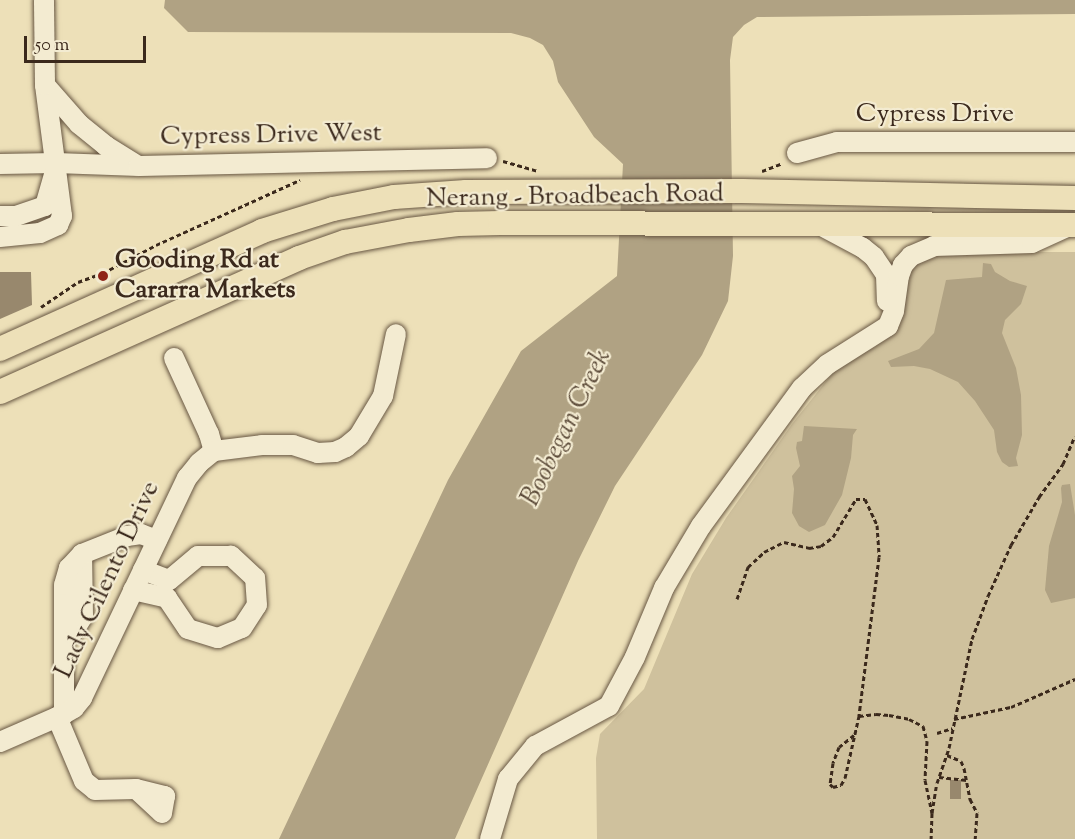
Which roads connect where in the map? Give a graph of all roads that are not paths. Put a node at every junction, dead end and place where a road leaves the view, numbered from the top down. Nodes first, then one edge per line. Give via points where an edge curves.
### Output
1 (44, 0) edge
2 (45, 85) junction
3 (1075, 142) edge
4 (797, 153) road end
5 (487, 158) road end
6 (56, 163) junction
7 (0, 164) edge
8 (139, 166) junction
9 (1075, 198) edge
10 (0, 216) edge
11 (815, 223) junction
12 (1074, 225) edge
13 (0, 237) edge
14 (880, 264) junction
15 (903, 266) junction
16 (396, 334) dead end
17 (869, 337) junction
18 (0, 349) edge
19 (174, 358) dead end
20 (0, 392) edge
21 (214, 452) junction
22 (157, 540) junction
23 (143, 570) junction
24 (134, 590) junction
25 (61, 715) junction
26 (0, 742) edge
27 (136, 789) dead end
28 (490, 839) edge

1 - 2 street
2 - 6 street
2 - 8 street via 79,124
3 - 4 street, Cypress Drive via 837,142
5 - 8 street, Cypress Drive West
6 - 7 street, Cypress Drive West
6 - 8 street, Cypress Drive West
6 - 10 street via 45,206 16,216
6 - 13 street via 62,216 58,225 40,233
9 - 18 main road, Nerang - Broadbeach Road via 742,191 394,196 297,218
11 - 12 main road, Nerang - Broadbeach Road
11 - 14 street via 864,248
11 - 20 main road, Nerang - Broadbeach Road via 458,224 345,242 267,270
12 - 15 street via 1032,243 934,246 917,251
14 - 15 street
14 - 17 street via 887,284 885,313
15 - 17 street via 892,319 883,330
16 - 21 street via 383,396 359,436 346,447 318,453 293,445 262,445
17 - 28 street via 828,364 802,388 756,448 701,526 664,588 609,706 535,746 508,779
19 - 21 street
21 - 22 street, Lady Cilento Drive via 187,478
22 - 23 street, Lady Cilento Drive
22 - 25 street via 135,534 82,554 83,616 64,639
23 - 24 street, Lady Cilento Drive
23 - 24 street via 169,580 198,556 231,556 255,578 256,605 242,628 218,638 188,629 167,598
24 - 25 street, Lady Cilento Drive via 82,698
25 - 26 street, Lady Cilento Drive
25 - 27 street via 84,781 95,790

